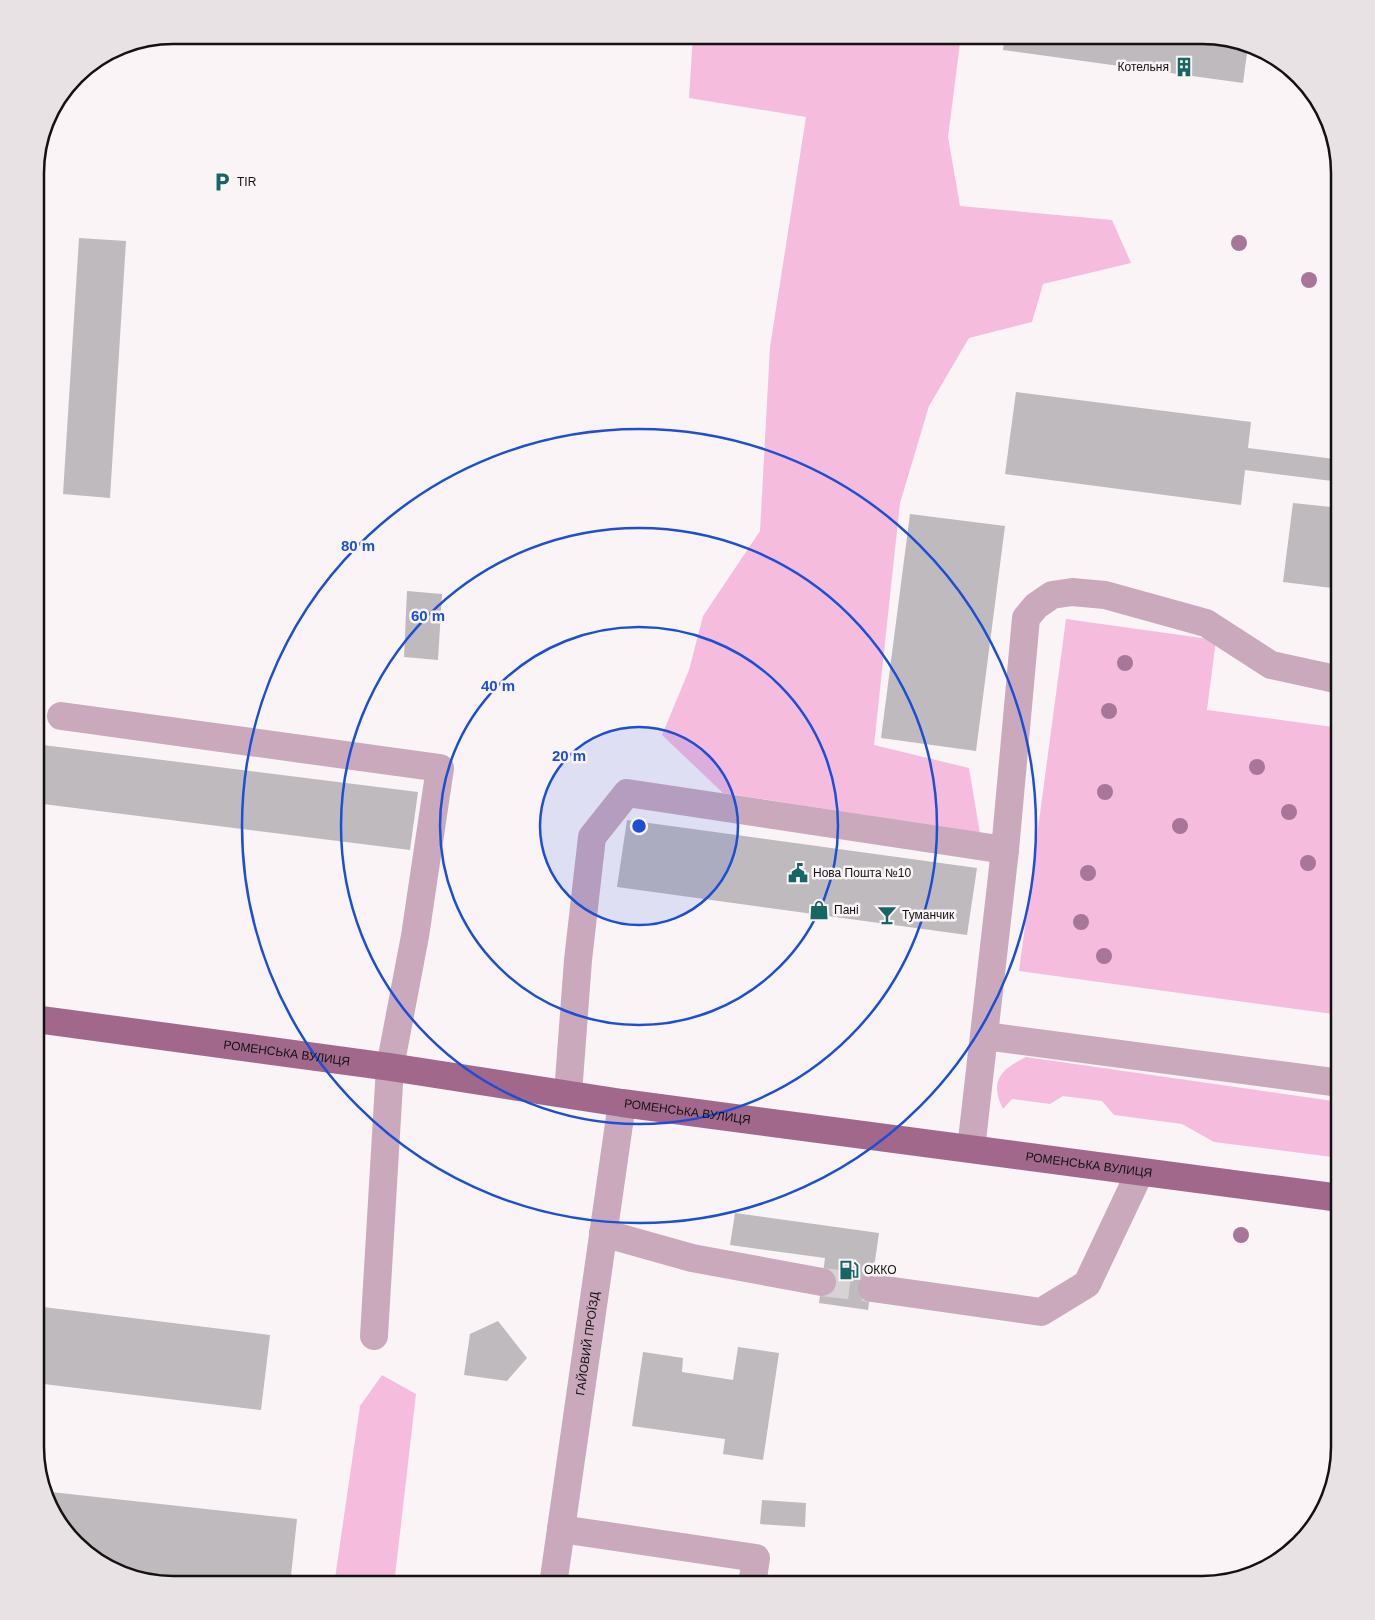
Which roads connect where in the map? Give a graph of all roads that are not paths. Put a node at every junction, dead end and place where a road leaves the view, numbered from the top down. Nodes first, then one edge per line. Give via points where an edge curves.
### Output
1 (1331, 678) edge
2 (61, 716) dead end
3 (1005, 850) junction
4 (44, 1019) edge
5 (985, 1036) junction
6 (390, 1067) junction
7 (1331, 1082) edge
8 (568, 1094) junction
9 (622, 1103) junction
10 (971, 1149) junction
11 (1140, 1172) junction
12 (1331, 1197) edge
13 (603, 1233) junction
14 (822, 1282) tunnel mouth
15 (872, 1288) tunnel mouth
16 (374, 1336) dead end
17 (561, 1529) junction
18 (554, 1576) edge
19 (753, 1576) edge

1 - 3 street via 1271,665 1206,623 1105,595 1072,592 1052,595 1026,618
2 - 6 street via 440,768
3 - 5 street
3 - 8 street via 627,793 592,837 578,960
4 - 6 main road, РОМЕНСЬКА ВУЛИЦЯ
5 - 7 street
5 - 10 street
6 - 8 main road, РОМЕНСЬКА ВУЛИЦЯ
6 - 16 street
8 - 9 main road, РОМЕНСЬКА ВУЛИЦЯ
9 - 10 main road, РОМЕНСЬКА ВУЛИЦЯ
9 - 13 street, ГАЙОВИЙ ПРОЇЗД
10 - 11 main road, РОМЕНСЬКА ВУЛИЦЯ
11 - 12 main road, РОМЕНСЬКА ВУЛИЦЯ
11 - 15 street via 1087,1284 1041,1312
13 - 14 street via 692,1258
13 - 17 street, ГАЙОВИЙ ПРОЇЗД
17 - 18 street, ГАЙОВИЙ ПРОЇЗД
17 - 19 street via 756,1558

